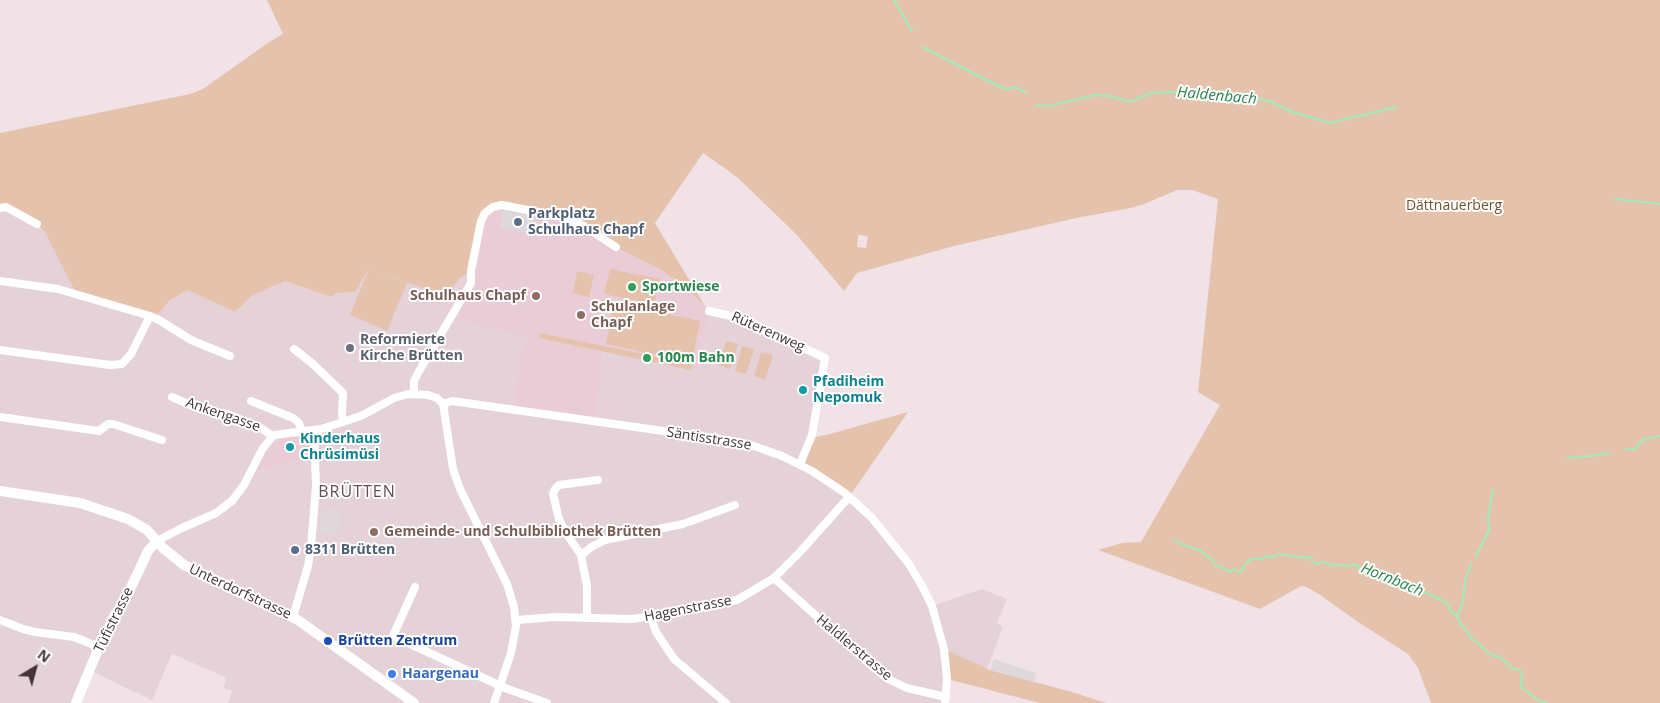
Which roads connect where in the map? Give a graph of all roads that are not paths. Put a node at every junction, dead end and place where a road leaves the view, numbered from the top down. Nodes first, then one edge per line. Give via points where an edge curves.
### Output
1 (0, 208) edge
2 (37, 224) dead end
3 (616, 247) dead end
4 (0, 281) edge
5 (709, 311) dead end
6 (153, 317) junction
7 (294, 349) dead end
8 (0, 350) edge
9 (230, 356) dead end
10 (414, 393) junction
11 (172, 397) dead end
12 (252, 401) dead end
13 (443, 404) junction
14 (0, 417) edge
15 (343, 422) junction
16 (314, 430) junction
17 (302, 431) junction
18 (272, 436) junction
19 (162, 440) dead end
20 (800, 464) junction
21 (598, 480) dead end
22 (0, 491) edge
23 (849, 497) junction
24 (735, 505) dead end
25 (157, 541) junction
26 (581, 555) junction
27 (774, 578) junction
28 (415, 587) dead end
29 (293, 617) junction
30 (651, 617) junction
31 (587, 618) junction
32 (0, 620) edge
33 (516, 620) junction
34 (99, 647) junction
35 (500, 685) junction
36 (946, 700) edge
37 (76, 703) edge
38 (414, 703) edge
39 (494, 703) edge
40 (548, 703) edge
41 (726, 703) edge

1 - 2 street via 6,207
3 - 10 street via 579,223 563,217 502,205 493,207 481,221 470,283 418,373
4 - 6 street via 58,289
5 - 20 street, Rüterenweg via 739,318 825,358 812,435
6 - 8 street via 122,364
6 - 9 street via 191,340
7 - 15 street via 344,393
10 - 13 street, Säntisstrasse via 432,396
10 - 15 street via 394,398
11 - 18 street, Ankengasse via 200,409 227,414
12 - 17 street via 293,418
13 - 20 street, Säntisstrasse via 452,401 728,440 751,445
13 - 33 street via 453,469 511,592
14 - 19 street via 99,431 113,424
15 - 16 street
16 - 17 street
16 - 29 street via 316,486 311,547
17 - 18 street
18 - 25 street via 232,501 216,513
20 - 23 street, Säntisstrasse
21 - 26 street via 560,485 553,494 559,519
22 - 25 street, Unterdorfstrasse via 80,503 107,511 147,530
23 - 27 street, Hagenstrasse
23 - 36 street, Säntisstrasse via 887,535 922,586 944,649
24 - 26 street via 683,524 605,540
25 - 29 street, Unterdorfstrasse via 184,565
25 - 34 street, Tüfistrasse via 148,551
26 - 31 street via 587,586
27 - 30 street, Hagenstrasse via 737,600
27 - 36 street, Haldlerstrasse via 888,678 907,688
28 - 35 street via 392,636
29 - 38 street, Unterdorfstrasse
30 - 31 street, Hagenstrasse
30 - 41 street via 656,632 674,659
31 - 33 street, Hagenstrasse
32 - 34 street via 22,629 74,637
33 - 35 street via 511,654
34 - 37 street, Tüfistrasse
35 - 39 street
35 - 40 street

